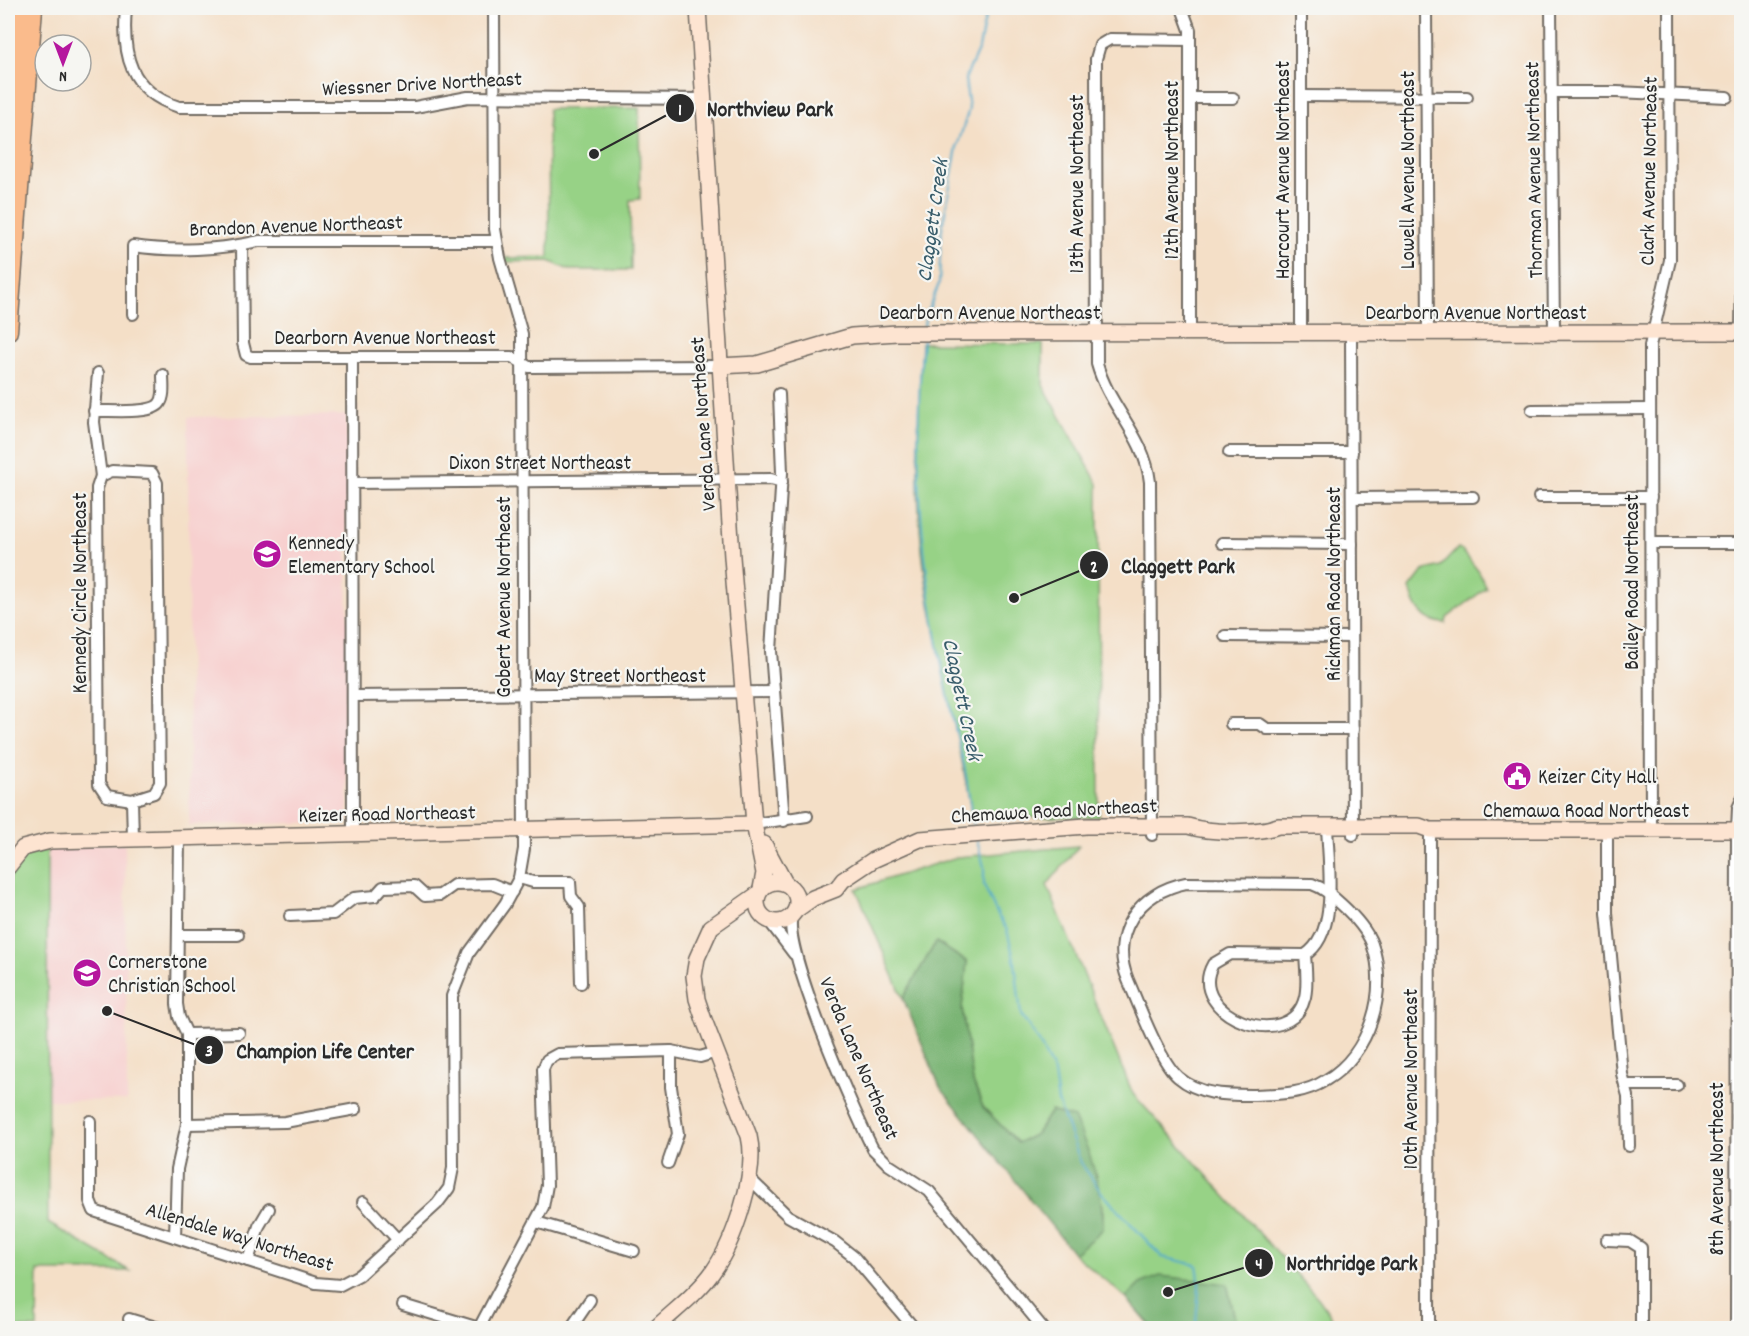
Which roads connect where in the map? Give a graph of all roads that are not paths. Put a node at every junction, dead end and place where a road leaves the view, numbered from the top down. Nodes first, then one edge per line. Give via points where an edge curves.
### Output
1 (19, 8) edge
2 (33, 8) edge
3 (126, 8) edge
4 (494, 8) edge
5 (698, 8) edge
6 (1182, 8) edge
7 (1301, 8) edge
8 (1426, 8) edge
9 (1551, 8) edge
10 (1669, 8) edge
11 (1190, 40) junction
12 (1551, 92) junction
13 (1669, 95) junction
14 (1301, 96) junction
15 (495, 97) junction
16 (1426, 97) junction
17 (1467, 97) dead end
18 (1727, 97) dead end
19 (1190, 98) junction
20 (1233, 98) dead end
21 (704, 99) junction
22 (8, 153) edge
23 (496, 241) junction
24 (242, 245) junction
25 (1742, 266) edge
26 (133, 314) dead end
27 (8, 331) edge
28 (1741, 332) edge
29 (1095, 333) junction
30 (1190, 333) junction
31 (1301, 333) junction
32 (1351, 333) junction
33 (1428, 333) junction
34 (1554, 333) junction
35 (1652, 333) junction
36 (352, 358) junction
37 (522, 362) junction
38 (719, 366) junction
39 (98, 373) dead end
40 (163, 375) dead end
41 (779, 394) dead end
42 (1650, 409) junction
43 (1532, 410) dead end
44 (94, 411) junction
45 (1229, 452) dead end
46 (1352, 452) junction
47 (101, 476) junction
48 (727, 480) junction
49 (522, 481) junction
50 (782, 482) junction
51 (353, 483) junction
52 (1473, 497) dead end
53 (1539, 497) dead end
54 (1651, 497) junction
55 (1353, 498) junction
56 (1222, 543) dead end
57 (1651, 543) junction
58 (1742, 543) edge
59 (1352, 544) junction
60 (1225, 636) dead end
61 (1351, 637) junction
62 (773, 692) junction
63 (743, 694) junction
64 (522, 695) junction
65 (353, 696) junction
66 (1231, 724) dead end
67 (1353, 729) junction
68 (1742, 799) edge
69 (132, 800) junction
70 (807, 816) dead end
71 (784, 821) junction
72 (1152, 830) junction
73 (1353, 830) junction
74 (1430, 830) junction
75 (1739, 830) edge
76 (525, 831) junction
77 (756, 831) junction
78 (1328, 831) junction
79 (1607, 831) junction
80 (1651, 831) junction
81 (353, 835) junction
82 (178, 838) junction
83 (133, 839) junction
84 (8, 867) edge
85 (519, 878) junction
86 (843, 880) junction
87 (787, 885) junction
88 (512, 892) junction
89 (759, 892) junction
90 (1329, 893) junction
91 (794, 913) junction
92 (290, 916) dead end
93 (766, 920) junction
94 (178, 935) junction
95 (238, 935) dead end
96 (705, 942) junction
97 (794, 954) junction
98 (1305, 955) junction
99 (581, 983) dead end
100 (239, 1033) dead end
101 (187, 1034) junction
102 (671, 1051) junction
103 (717, 1052) junction
104 (1625, 1085) junction
105 (1677, 1085) dead end
106 (356, 1109) dead end
107 (90, 1120) dead end
108 (187, 1124) junction
109 (1629, 1146) dead end
110 (668, 1162) dead end
111 (749, 1178) junction
112 (363, 1202) dead end
113 (269, 1209) dead end
114 (536, 1222) junction
115 (174, 1238) junction
116 (398, 1240) junction
117 (1607, 1240) dead end
118 (634, 1251) dead end
119 (248, 1261) junction
120 (590, 1300) dead end
121 (403, 1305) dead end
122 (129, 1319) dead end
123 (159, 1329) edge
124 (479, 1329) edge
125 (571, 1329) edge
126 (656, 1329) edge
127 (914, 1329) edge
128 (1043, 1329) edge
129 (1429, 1329) edge
130 (1641, 1329) edge
131 (1736, 1329) edge

1 - 22 highway
2 - 27 highway
3 - 15 street, Wiessner Drive Northeast via 125,48 132,69 146,89 168,103 188,108 415,107 453,98
4 - 15 street, Gobert Avenue Northeast
5 - 21 street, Verda Lane Northeast
6 - 11 street, 12th Avenue Northeast
7 - 14 street, Harcourt Avenue Northeast
8 - 16 street, Lowell Avenue Northeast
9 - 12 street, Thorman Avenue Northeast
10 - 13 street, Clark Avenue Northeast
11 - 19 street, 12th Avenue Northeast
11 - 29 street, 13th Avenue Northeast via 1110,39 1096,52
12 - 13 street
12 - 34 street, Thorman Avenue Northeast
13 - 18 street
13 - 35 street, Clark Avenue Northeast via 1670,260
14 - 16 street
14 - 31 street, Harcourt Avenue Northeast
15 - 21 street, Wiessner Drive Northeast
15 - 23 street, Gobert Avenue Northeast
16 - 17 street
16 - 33 street, Lowell Avenue Northeast
19 - 20 street
19 - 30 street, 12th Avenue Northeast
21 - 38 street, Verda Lane Northeast
23 - 24 street, Brandon Avenue Northeast via 259,241
23 - 37 street, Gobert Avenue Northeast via 521,321
24 - 26 street, Brandon Avenue Northeast via 133,246
24 - 36 street, Dearborn Avenue Northeast via 246,355 259,359
25 - 28 street
28 - 35 street, Dearborn Avenue Northeast
29 - 30 street, Dearborn Avenue Northeast
29 - 38 street, Dearborn Avenue Northeast via 852,336 757,364
29 - 72 street, 13th Avenue Northeast via 1101,378 1130,424 1150,474
30 - 31 street, Dearborn Avenue Northeast
31 - 32 street, Dearborn Avenue Northeast
32 - 33 street, Dearborn Avenue Northeast
32 - 46 street, Rickman Road Northeast
33 - 34 street, Dearborn Avenue Northeast
34 - 35 street, Dearborn Avenue Northeast
35 - 42 street, Bailey Road Northeast
36 - 37 street, Dearborn Avenue Northeast via 512,357
36 - 51 street
37 - 38 street, Dearborn Avenue Northeast via 529,367
37 - 49 street, Gobert Avenue Northeast
38 - 48 street, Verda Lane Northeast
39 - 44 street
40 - 44 street via 163,397 157,407
41 - 50 street
42 - 43 street
42 - 54 street, Bailey Road Northeast
44 - 47 street
45 - 46 street
46 - 55 street, Rickman Road Northeast
47 - 69 street, Kennedy Circle Northeast via 97,488 99,784 108,796
47 - 69 street, Kennedy Circle Northeast via 112,471 146,471 152,473 157,483 160,783 154,793
48 - 49 street, Dixon Street Northeast
48 - 50 street, Dixon Street Northeast
48 - 63 street, Verda Lane Northeast
49 - 51 street, Dixon Street Northeast
49 - 64 street, Gobert Avenue Northeast
50 - 62 street via 771,651
51 - 65 street
52 - 55 street
53 - 54 street
54 - 57 street, Bailey Road Northeast
55 - 59 street, Rickman Road Northeast
56 - 59 street
57 - 58 street
57 - 80 street, Bailey Road Northeast
59 - 61 street, Rickman Road Northeast
60 - 61 street
61 - 67 street, Rickman Road Northeast
62 - 63 street, May Street Northeast
62 - 71 street
63 - 64 street, May Street Northeast
63 - 77 street, Verda Lane Northeast
64 - 65 street, May Street Northeast
64 - 76 street, Gobert Avenue Northeast
65 - 81 street
66 - 67 street via 1260,724 1267,729
67 - 73 street, Rickman Road Northeast
68 - 75 street, 8th Avenue Northeast via 1738,808
69 - 83 street
70 - 71 street
71 - 77 street
72 - 78 street, Chemawa Road Northeast via 1191,835 1200,830 1267,830 1278,826
72 - 86 street, Chemawa Road Northeast via 1086,826 992,838 920,839 873,860
73 - 74 street, Chemawa Road Northeast via 1419,826
73 - 78 street, Chemawa Road Northeast
74 - 79 street, Chemawa Road Northeast
74 - 129 street, 10th Avenue Northeast
75 - 80 street, Chemawa Road Northeast
75 - 131 street, 8th Avenue Northeast
76 - 77 street, Keizer Road Northeast
76 - 81 street, Keizer Road Northeast
76 - 85 street, Allendale Way Northeast
77 - 87 street, Verda Lane Northeast
77 - 89 street, Verda Lane Northeast via 764,873
78 - 90 street
79 - 80 street, Chemawa Road Northeast
79 - 104 street via 1608,934
81 - 82 street, Keizer Road Northeast
82 - 83 street, Keizer Road Northeast
82 - 94 street
83 - 84 street, Keizer Road Northeast via 50,841 23,848
85 - 88 street, Allendale Way Northeast
85 - 99 street via 570,882 571,896 579,908
86 - 87 street, Chemawa Road Northeast via 810,889
86 - 91 street, Chemawa Road Northeast via 836,889 813,898
87 - 89 street via 772,882
87 - 91 street via 797,897
88 - 92 street via 492,884 454,885 440,895 425,896 414,886 383,887 375,896 351,899 333,914
88 - 116 street, Allendale Way Northeast via 469,953 452,996 452,1180 446,1194
89 - 93 street via 757,907
89 - 96 street via 719,919 706,933
90 - 90 street via 1312,884 1186,883 1159,892 1138,907 1125,930 1122,965 1165,1059 1177,1076 1215,1094 1292,1094 1326,1081 1355,1054 1376,1006 1376,960 1363,927
90 - 98 street via 1327,925 1314,948
91 - 93 street via 782,922
91 - 97 street, Verda Lane Northeast via 790,927
93 - 96 street via 752,915 738,919
93 - 97 street, Verda Lane Northeast
94 - 95 street
94 - 101 street via 177,1004
96 - 103 street via 697,958 694,982
97 - 128 street, Verda Lane Northeast via 873,1149 889,1165 929,1191
98 - 98 street via 1223,956 1209,970 1211,993 1225,1013 1239,1022 1260,1026 1284,1022 1299,1010 1305,997
100 - 101 street
101 - 108 street
102 - 103 street via 694,1058
102 - 110 street via 671,1087 678,1134
102 - 114 street via 558,1054 547,1060 543,1070 547,1185
103 - 111 street via 749,1136 753,1156
104 - 105 street
104 - 109 street
106 - 108 street via 285,1122
107 - 115 street, Allendale Way Northeast via 90,1201 94,1211
108 - 115 street via 177,1169
111 - 126 street via 718,1263 699,1288
111 - 127 street via 788,1216 854,1257
112 - 116 street
113 - 119 street
114 - 118 street
114 - 124 street
115 - 119 street, Allendale Way Northeast
116 - 119 street, Allendale Way Northeast via 359,1275 340,1285 316,1283
117 - 130 street via 1630,1241 1641,1248
120 - 125 street
121 - 124 street
122 - 123 street

